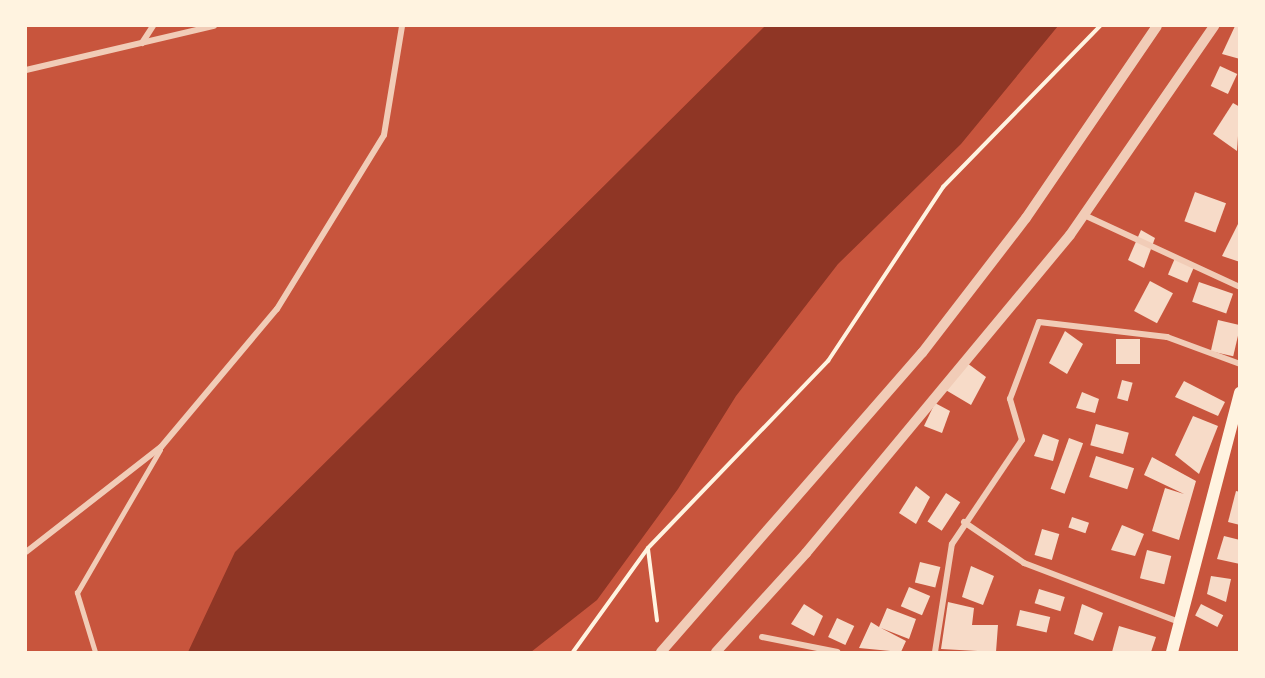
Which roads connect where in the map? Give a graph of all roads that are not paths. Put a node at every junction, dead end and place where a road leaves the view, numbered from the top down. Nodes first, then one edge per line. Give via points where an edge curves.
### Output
1 (153, 26) edge
2 (214, 26) edge
3 (402, 26) edge
4 (1157, 26) edge
5 (1214, 26) edge
6 (142, 43) junction
7 (26, 70) edge
8 (1084, 215) junction
9 (1239, 288) edge
10 (1239, 364) edge
11 (1239, 393) edge
12 (161, 447) junction
13 (964, 522) junction
14 (26, 552) edge
15 (1179, 622) junction
16 (762, 637) dead end
17 (95, 652) edge
18 (661, 652) edge
19 (716, 652) edge
20 (838, 652) edge
21 (935, 652) edge
22 (1172, 652) edge

1 - 6 street
2 - 6 street
3 - 12 street via 384,135 277,309
4 - 18 street via 1026,218 929,344
5 - 8 street
6 - 7 street
8 - 9 street
8 - 19 street via 813,544
10 - 13 street via 1167,337 1039,322 1010,399 1022,440
11 - 15 main road
12 - 14 street
12 - 17 lane via 77,593
13 - 15 street via 1024,563
13 - 21 street via 952,544
15 - 22 main road
16 - 20 street

